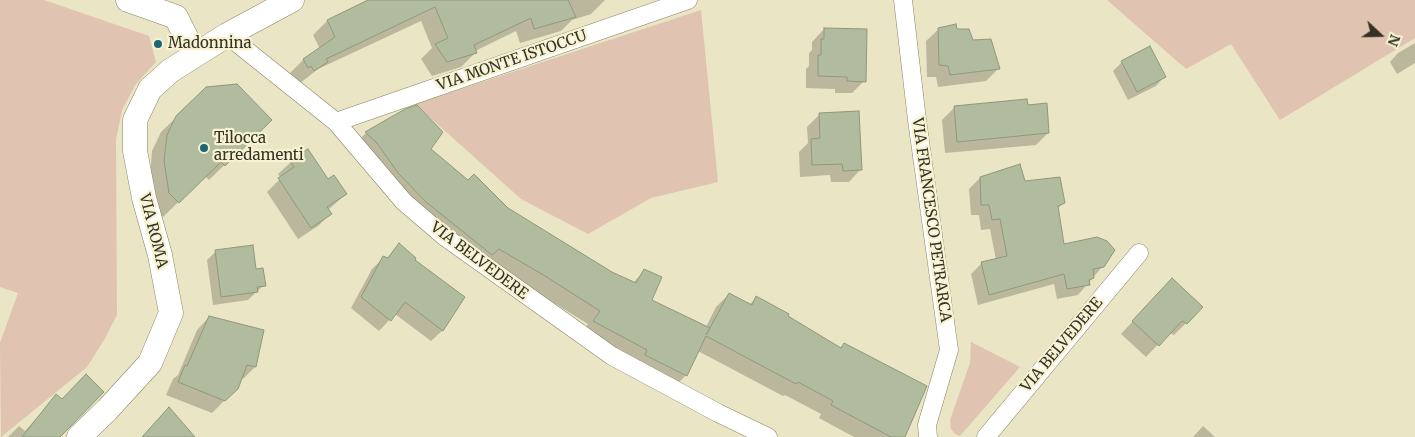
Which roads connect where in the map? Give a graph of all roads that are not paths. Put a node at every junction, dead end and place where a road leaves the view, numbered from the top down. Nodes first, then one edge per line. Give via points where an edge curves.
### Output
1 (128, 0) edge
2 (292, 0) edge
3 (688, 0) edge
4 (903, 0) edge
5 (174, 7) edge
6 (227, 35) junction
7 (195, 55) junction
8 (336, 122) junction
9 (1139, 253) dead end
10 (79, 437) edge
11 (768, 437) edge
12 (928, 437) edge
13 (986, 437) edge

1 - 5 main road
2 - 6 main road, VIA ROMA
3 - 8 street, VIA MONTE ISTOCCU
4 - 12 street, VIA FRANCESCO PETRARCA via 950,350 927,425
5 - 7 main road
6 - 7 main road, VIA ROMA
6 - 8 street, VIA BELVEDERE
7 - 10 main road, VIA ROMA via 170,71 150,90 135,120 135,152 171,313 150,363
8 - 11 street, VIA BELVEDERE via 404,202 444,237 612,356
9 - 13 street, VIA BELVEDERE

